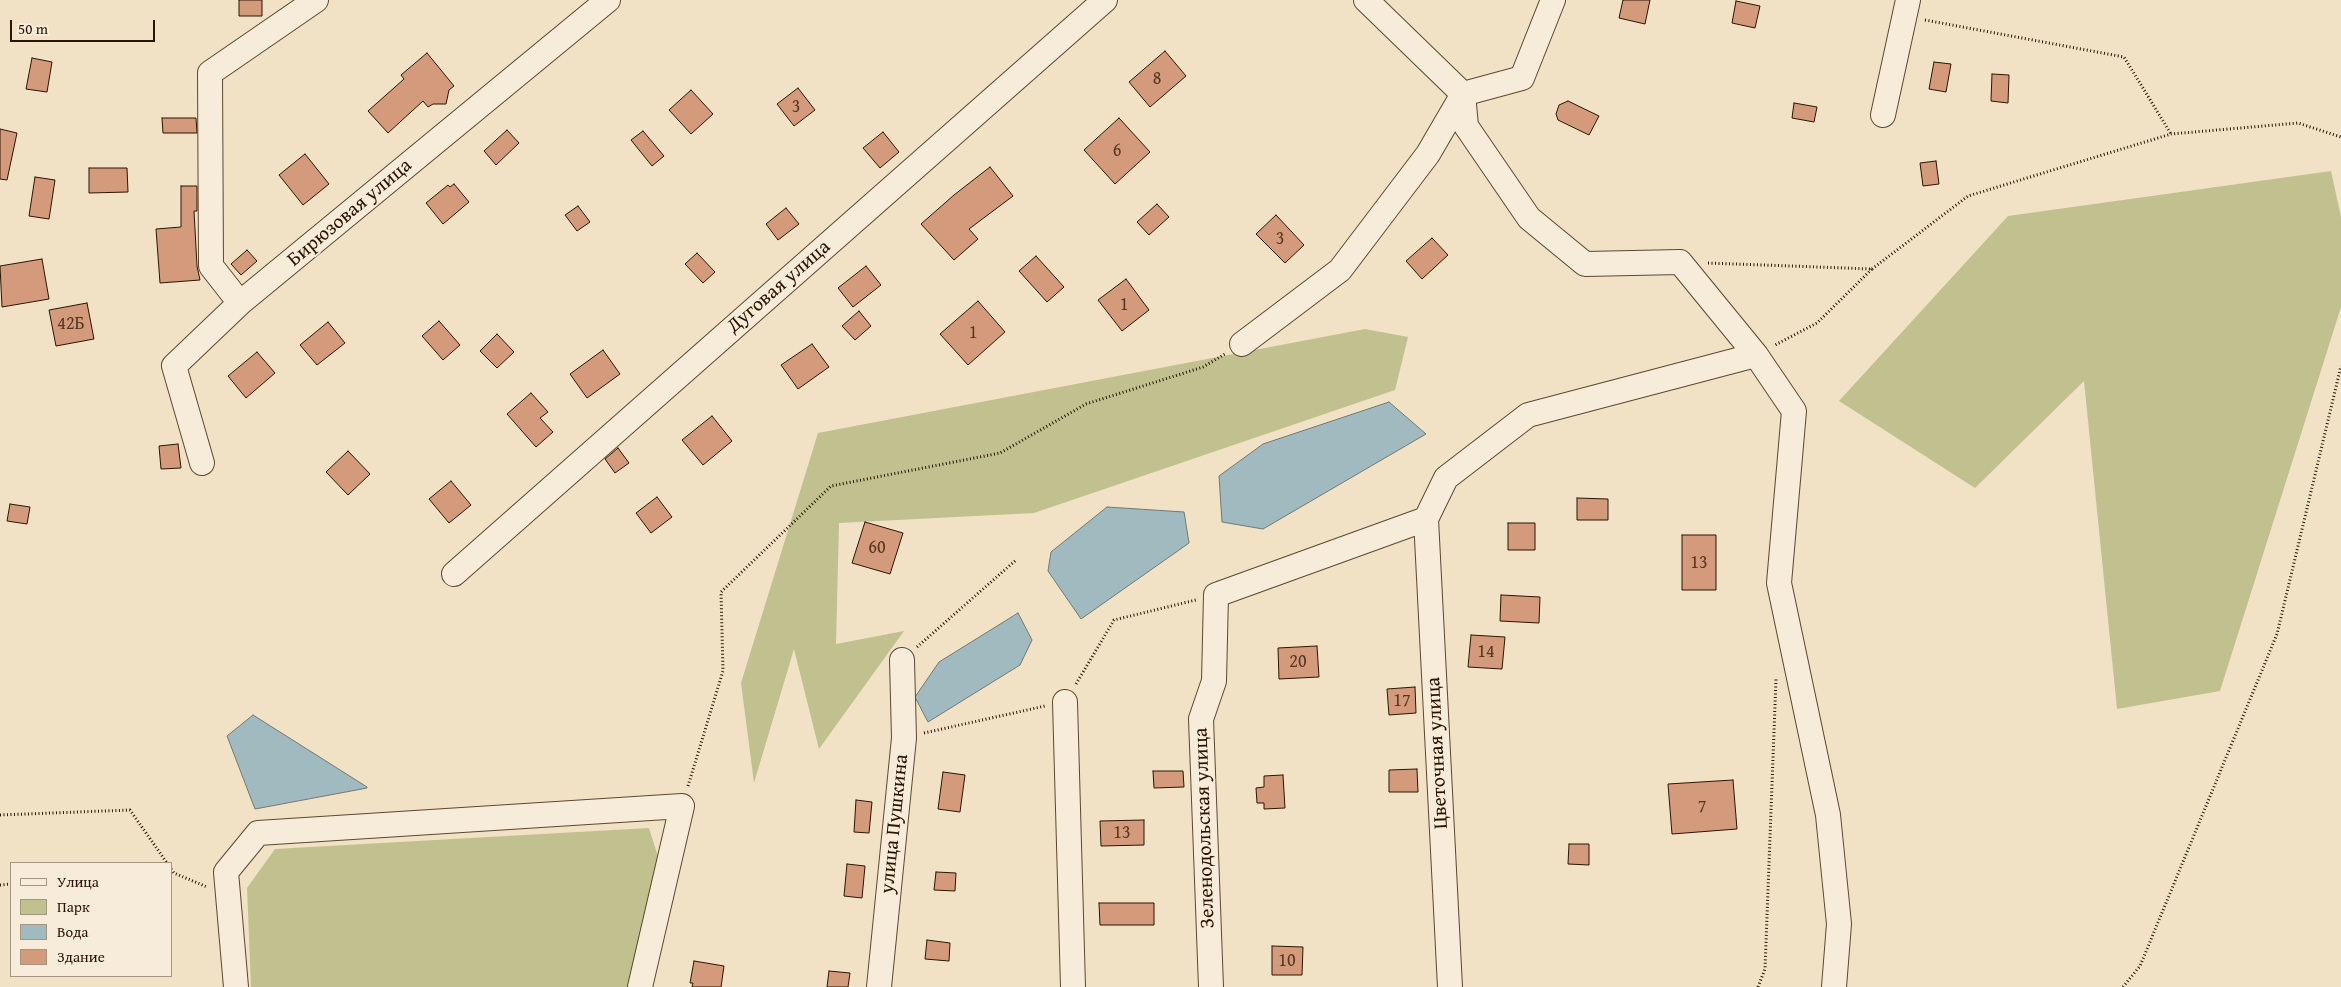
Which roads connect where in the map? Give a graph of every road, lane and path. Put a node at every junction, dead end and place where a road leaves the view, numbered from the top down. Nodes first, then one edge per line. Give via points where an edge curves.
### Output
1 (316, 0) edge
2 (608, 0) edge
3 (1105, 0) edge
4 (1366, 0) edge
5 (1553, 0) edge
6 (1906, 8) edge
7 (1463, 94) junction
8 (1883, 115) dead end
9 (2171, 134) junction
10 (2341, 137) edge
11 (1680, 262) junction
12 (1872, 269) junction
13 (240, 303) junction
14 (1242, 344) joint
15 (1756, 355) junction
16 (2341, 366) edge
17 (202, 463) dead end
18 (1426, 519) junction
19 (1016, 560) dead end
20 (454, 574) dead end
21 (1216, 595) junction
22 (902, 660) joint
23 (1776, 673) dead end
24 (1065, 702) junction
25 (904, 738) junction
26 (682, 806) junction
27 (0, 815) edge
28 (167, 862) edge
29 (173, 873) edge
30 (228, 896) junction
31 (236, 987) edge
32 (640, 987) edge
33 (878, 987) edge
34 (1073, 987) edge
35 (1211, 987) edge
36 (1450, 987) edge
37 (1758, 987) edge
38 (1834, 987) edge
39 (2123, 987) edge

1 - 13 street via 210,73 211,266
2 - 13 street, Бирюзовая улица
3 - 20 street, Дуговая улица
4 - 7 street
5 - 7 street via 1522,78
6 - 8 street
6 - 9 path via 2124,57
7 - 11 street via 1466,126 1530,218 1584,264
7 - 14 street via 1428,154 1340,270
9 - 10 path via 2298,123
9 - 12 path via 1968,196
11 - 12 path
11 - 15 street
12 - 15 path via 1817,323
13 - 17 street, Бирюзовая улица via 174,366
14 - 26 path via 1203,368 1086,404 1000,453 831,486 721,592 722,671
15 - 18 street via 1528,415 1446,478
15 - 38 street via 1794,411 1780,583 1828,815 1840,924
16 - 39 path via 2277,634 2140,966
18 - 21 street
18 - 36 street, Цветочная улица
19 - 22 path
21 - 24 path via 1114,620
21 - 35 street, Зеленодольская улица via 1214,681 1201,719
22 - 25 street, улица Пушкина
23 - 37 path via 1765,969
24 - 25 path
24 - 34 street
25 - 33 street, улица Пушкина
26 - 30 street via 258,833 226,872
26 - 32 street
27 - 28 path via 130,810
29 - 30 path
30 - 31 street

